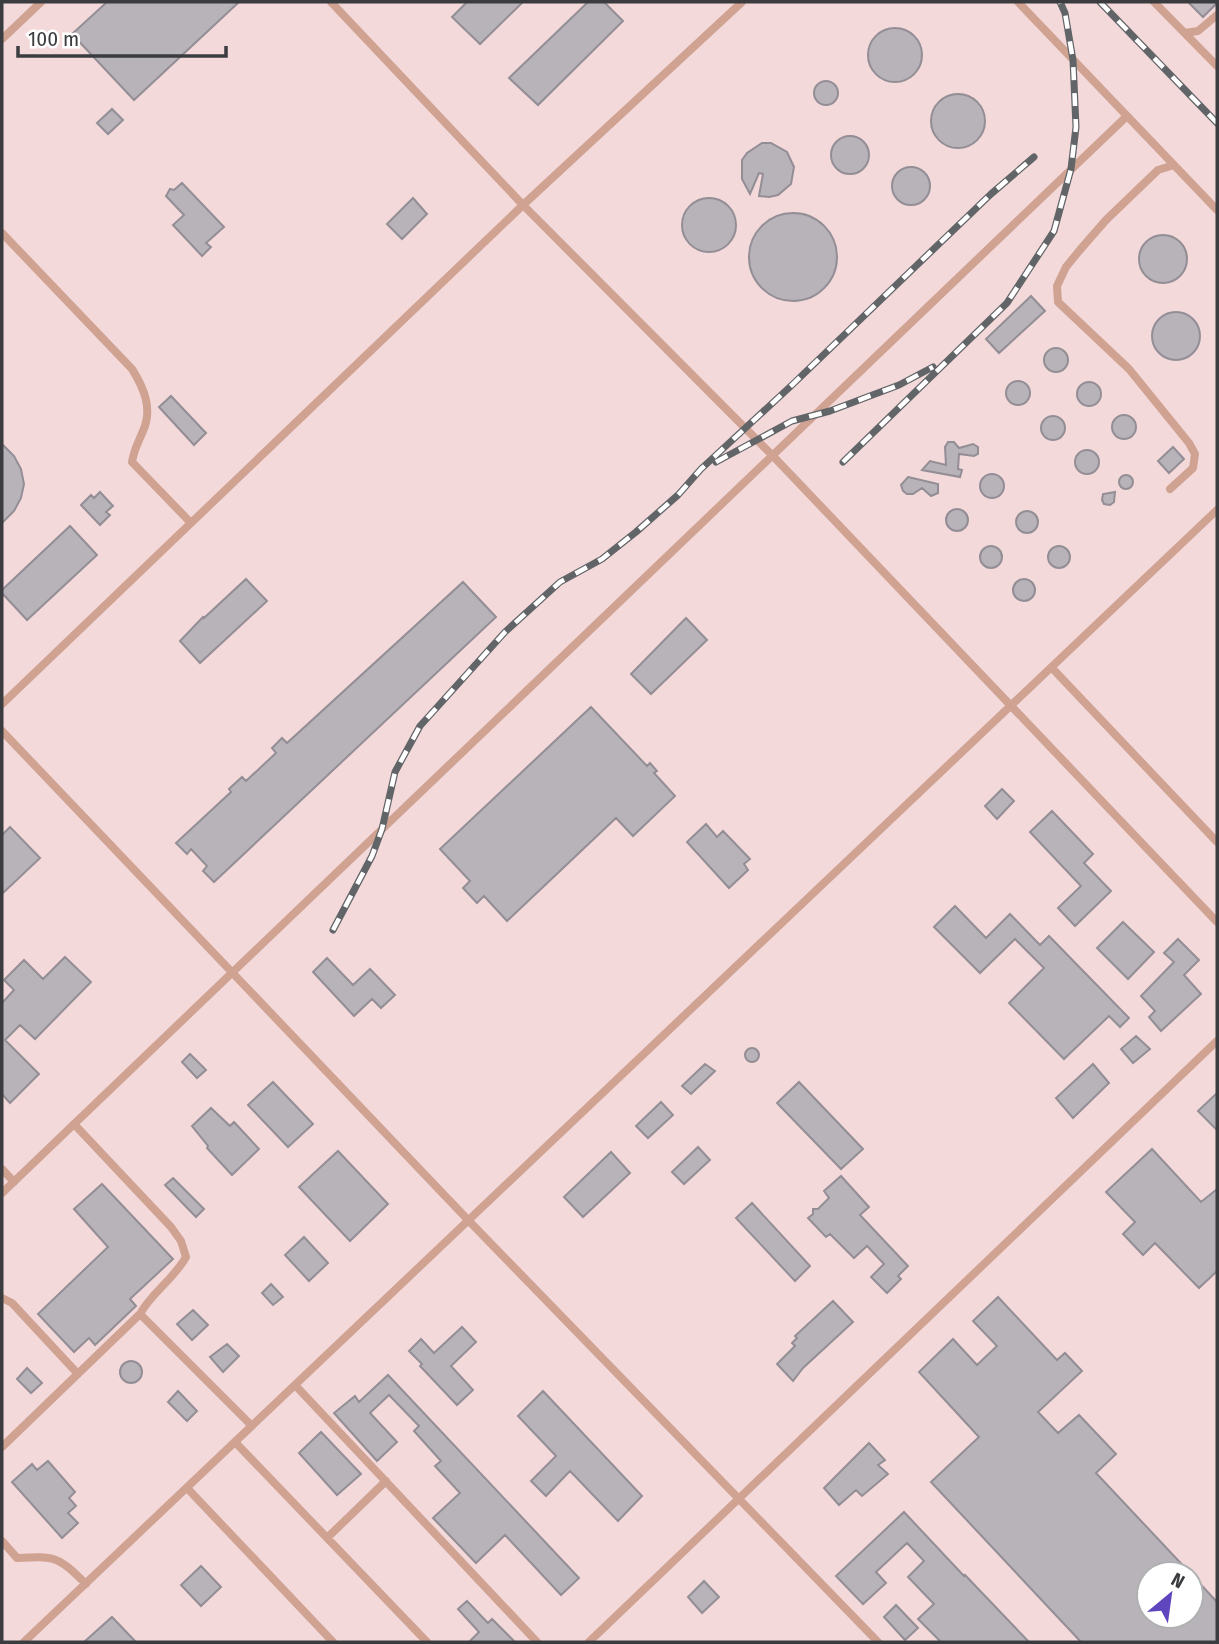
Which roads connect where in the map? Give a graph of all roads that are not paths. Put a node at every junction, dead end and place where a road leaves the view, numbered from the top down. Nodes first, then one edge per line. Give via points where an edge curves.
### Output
1 (40, 2) edge
2 (331, 2) edge
3 (742, 2) edge
4 (1018, 2) edge
5 (1154, 2) edge
6 (1217, 15) edge
7 (1185, 33) junction
8 (2, 39) edge
9 (1217, 66) edge
10 (1127, 116) junction
11 (1174, 166) junction
12 (523, 205) junction
13 (1217, 210) edge
14 (2, 233) edge
15 (772, 454) junction
16 (1170, 489) dead end
17 (1217, 510) edge
18 (191, 523) junction
19 (1052, 668) junction
20 (2, 704) edge
21 (1013, 705) junction
22 (2, 731) edge
23 (1217, 842) edge
24 (1217, 922) edge
25 (232, 972) junction
26 (1217, 1041) edge
27 (74, 1124) junction
28 (2, 1169) edge
29 (14, 1182) junction
30 (2, 1193) edge
31 (469, 1221) junction
32 (2, 1298) edge
33 (140, 1314) junction
34 (78, 1374) junction
35 (295, 1385) junction
36 (252, 1426) junction
37 (235, 1442) junction
38 (2, 1447) edge
39 (386, 1481) junction
40 (187, 1488) junction
41 (739, 1499) junction
42 (327, 1538) junction
43 (2, 1541) edge
44 (86, 1584) junction
45 (24, 1642) edge
46 (333, 1642) edge
47 (427, 1642) edge
48 (537, 1642) edge
49 (589, 1642) edge
50 (878, 1642) edge

1 - 8 lane
2 - 12 lane
3 - 12 lane
4 - 10 lane
5 - 7 lane
6 - 7 lane via 1198,31
7 - 9 lane
10 - 11 lane
10 - 15 lane
11 - 13 lane
11 - 16 lane via 1158,170 1106,220 1066,267 1057,285 1058,302 1129,369 1189,443 1195,454 1193,468
12 - 15 lane
12 - 18 lane
14 - 18 lane via 144,387 148,408 132,462
15 - 21 lane
15 - 25 lane
17 - 19 lane
18 - 20 lane
19 - 21 lane
19 - 23 lane
21 - 24 lane
21 - 31 lane
22 - 25 lane
25 - 27 lane
25 - 31 lane
26 - 41 lane
27 - 29 lane
27 - 33 lane via 181,1241 186,1257 180,1269
28 - 29 lane
29 - 30 lane
31 - 35 lane
31 - 41 lane
32 - 34 lane via 12,1303
33 - 34 lane
33 - 36 lane
34 - 38 lane
35 - 36 lane
35 - 39 lane
36 - 37 lane
37 - 40 lane
37 - 42 lane
39 - 42 lane
39 - 48 lane
40 - 44 lane
40 - 46 lane
41 - 49 lane
41 - 50 lane
42 - 47 lane
43 - 44 lane via 17,1558 51,1556
44 - 45 lane

